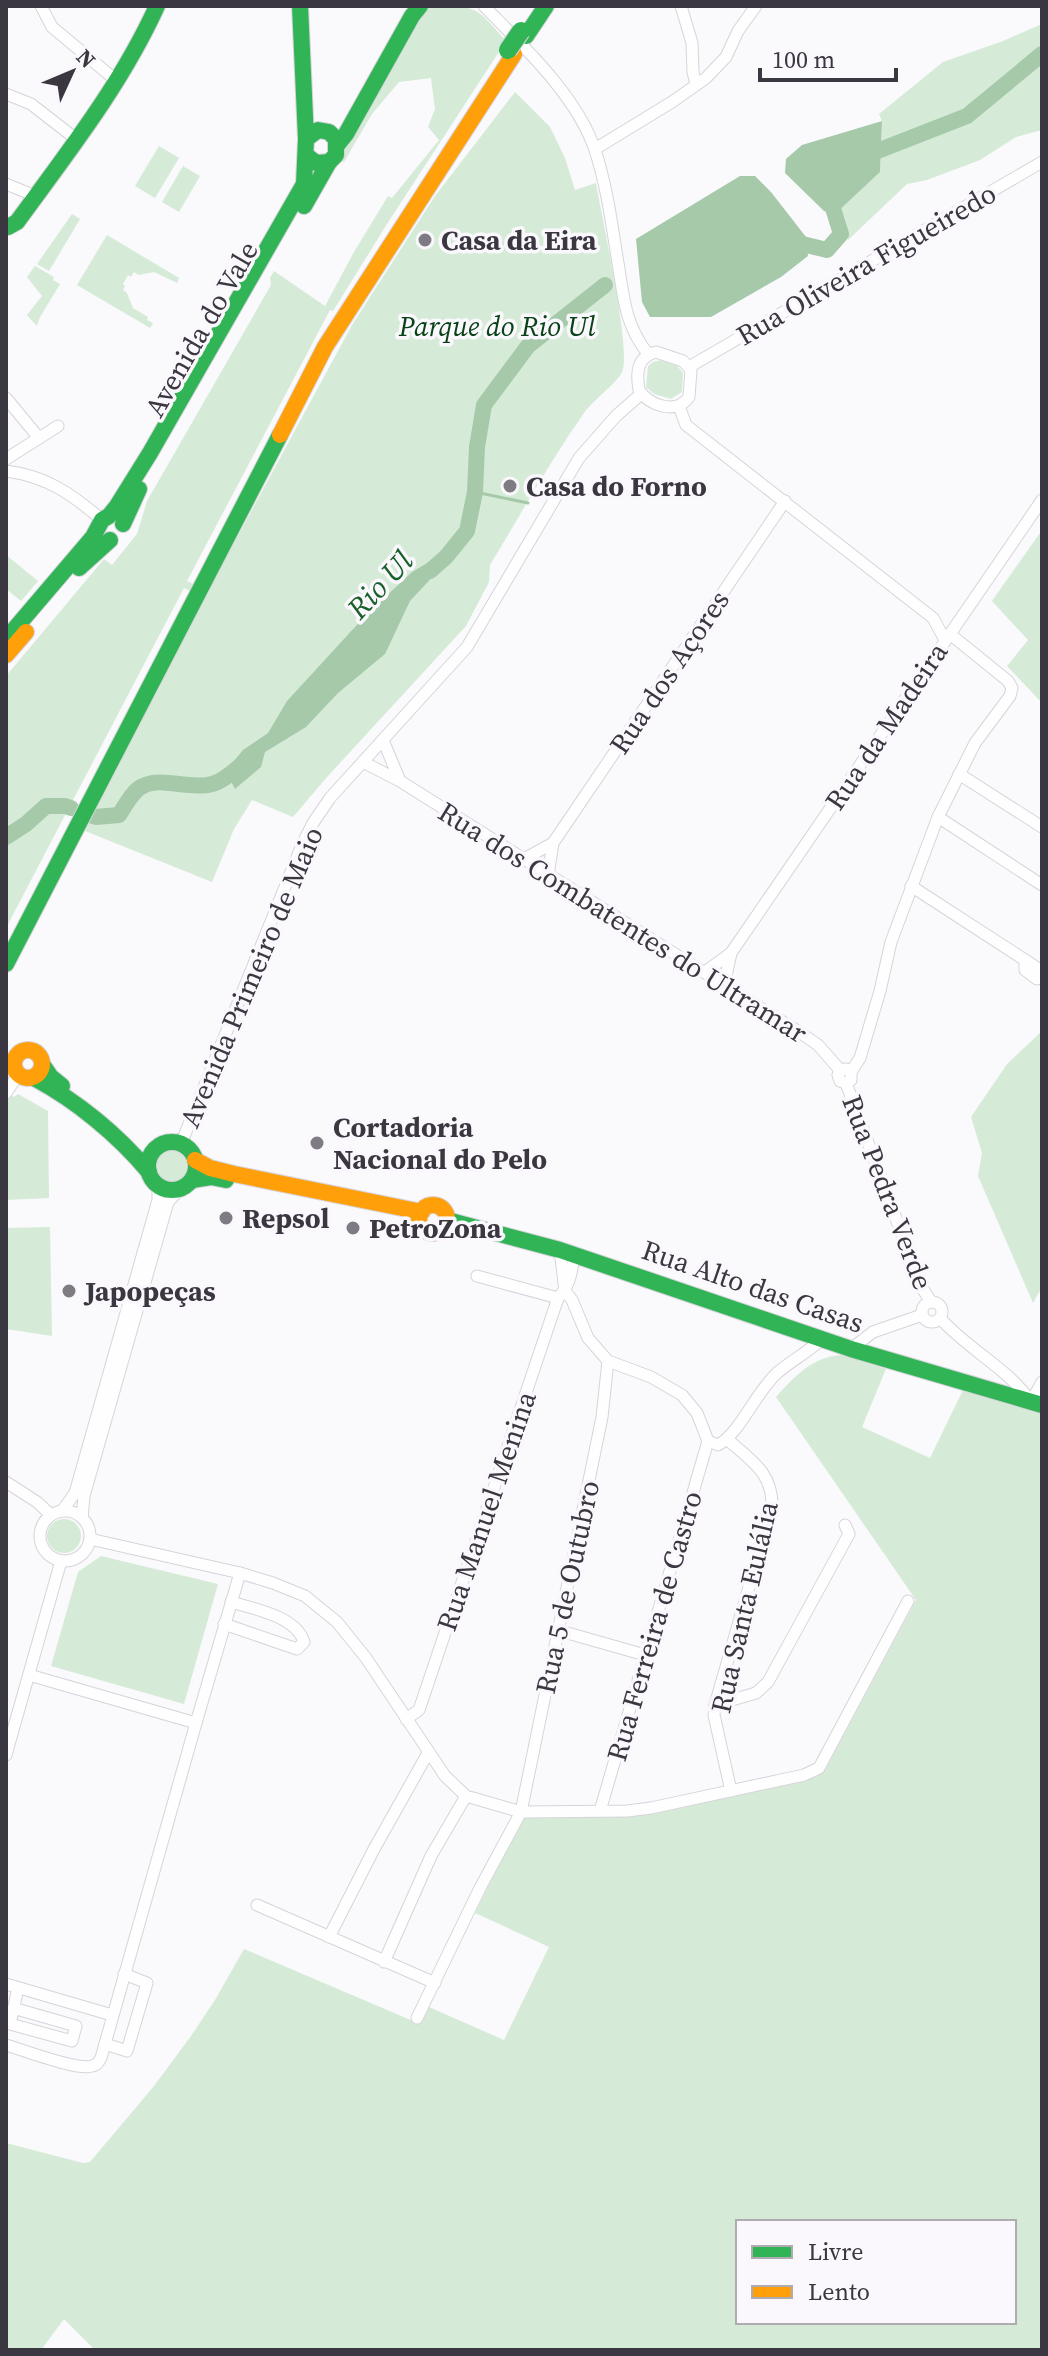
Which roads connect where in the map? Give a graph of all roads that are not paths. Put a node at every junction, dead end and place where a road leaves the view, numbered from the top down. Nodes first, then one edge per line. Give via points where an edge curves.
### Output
1 (41, 6) edge
2 (150, 6) edge
3 (157, 6) edge
4 (300, 6) edge
5 (308, 6) edge
6 (406, 6) edge
7 (420, 6) edge
8 (484, 6) edge
9 (538, 6) edge
10 (546, 6) edge
11 (681, 6) edge
12 (756, 6) edge
13 (523, 34) junction
14 (511, 52) junction
15 (112, 77) junction
16 (696, 84) junction
17 (6, 94) edge
18 (330, 135) junction
19 (74, 137) junction
20 (306, 147) junction
21 (595, 149) junction
22 (329, 162) junction
23 (1042, 162) edge
24 (6, 184) edge
25 (28, 193) junction
26 (7, 228) edge
27 (648, 354) junction
28 (689, 367) junction
29 (641, 394) junction
30 (6, 398) edge
31 (679, 406) junction
32 (58, 426) dead end
33 (39, 438) junction
34 (6, 459) edge
35 (6, 471) edge
36 (1042, 500) edge
37 (785, 501) junction
38 (109, 525) junction
39 (933, 618) junction
40 (950, 633) junction
41 (6, 639) edge
42 (6, 655) edge
43 (383, 740) junction
44 (363, 762) junction
45 (959, 774) junction
46 (400, 781) junction
47 (938, 817) junction
48 (1042, 827) edge
49 (553, 843) junction
50 (524, 859) junction
51 (548, 875) junction
52 (1042, 885) edge
53 (911, 886) junction
54 (6, 945) edge
55 (731, 953) junction
56 (6, 964) edge
57 (705, 972) junction
58 (1042, 974) edge
59 (724, 985) junction
60 (11, 1051) edge
61 (31, 1072) junction
62 (846, 1075) junction
63 (6, 1093) edge
64 (181, 1144) junction
65 (160, 1145) junction
66 (195, 1160) junction
67 (154, 1179) junction
68 (186, 1185) junction
69 (421, 1216) junction
70 (567, 1253) junction
71 (477, 1276) dead end
72 (561, 1294) junction
73 (931, 1302) junction
74 (922, 1315) junction
75 (940, 1318) junction
76 (822, 1339) junction
77 (851, 1349) junction
78 (608, 1361) junction
79 (1042, 1382) edge
80 (1037, 1403) edge
81 (728, 1440) junction
82 (708, 1441) junction
83 (6, 1482) edge
84 (56, 1513) junction
85 (82, 1518) junction
86 (845, 1525) dead end
87 (90, 1539) junction
88 (61, 1561) junction
89 (240, 1573) junction
90 (908, 1601) dead end
91 (231, 1602) junction
92 (224, 1624) junction
93 (557, 1630) junction
94 (645, 1655) junction
95 (29, 1675) junction
96 (715, 1705) junction
97 (406, 1719) junction
98 (196, 1723) junction
99 (428, 1753) junction
100 (6, 1755) edge
101 (731, 1791) junction
102 (466, 1796) junction
103 (600, 1811) junction
104 (521, 1812) junction
105 (257, 1905) dead end
106 (329, 1937) junction
107 (384, 1962) junction
108 (124, 1974) junction
109 (435, 1983) junction
110 (6, 1984) edge
111 (18, 1988) junction
112 (112, 2015) junction
113 (417, 2018) dead end
114 (105, 2044) junction
115 (6, 2045) edge
116 (67, 2063) junction

1 - 15 street via 52,27
2 - 15 main road
3 - 19 main road via 129,62
4 - 20 main road
5 - 18 main road via 312,117
6 - 18 main road, Avenida do Vale
7 - 18 main road, Avenida do Vale via 346,134
8 - 21 street via 569,99
9 - 13 main road
10 - 13 main road
11 - 16 street
12 - 16 street via 726,57
13 - 14 main road, bridge
14 - 54 main road via 320,343
14 - 56 main road via 325,347
15 - 19 main road
16 - 21 street
17 - 19 street via 31,104
18 - 20 main road, Avenida do Vale via 313,132
18 - 22 main road, Avenida do Vale via 336,155
19 - 25 main road
19 - 26 main road via 17,222
20 - 22 main road via 313,162
20 - 38 main road, Avenida do Vale via 300,191
21 - 27 street via 625,310 635,338
22 - 38 main road, Avenida do Vale via 133,499
23 - 28 street, Rua Oliveira Figueiredo
24 - 25 street
25 - 26 main road
27 - 28 street via 661,352
27 - 29 street via 639,364
28 - 31 street via 689,397
29 - 31 street via 669,408
29 - 43 street, Avenida Primeiro de Maio via 579,458 467,647
30 - 33 street
31 - 37 street via 686,425
32 - 33 street
33 - 34 street
35 - 38 street via 56,486
36 - 40 street, Rua da Madeira
37 - 39 street
37 - 49 street, Rua dos Açores
38 - 41 main road, Avenida do Vale
38 - 42 main road, Avenida do Vale via 85,562
39 - 40 street
39 - 40 street
40 - 45 street via 1012,688
40 - 55 street, Rua da Madeira
43 - 44 street, Avenida Primeiro de Maio
43 - 46 street
44 - 46 street, Rua dos Combatentes do Ultramar
44 - 64 street, Avenida Primeiro de Maio via 330,798 302,845
45 - 47 street
45 - 48 street
46 - 50 street, Rua dos Combatentes do Ultramar
47 - 52 street
47 - 53 street
49 - 50 street, Rua dos Açores
49 - 51 street, Rua dos Açores
50 - 51 street, Rua dos Combatentes do Ultramar
51 - 57 street, Rua dos Combatentes do Ultramar
53 - 58 street via 1025,962 1029,975 1037,979
53 - 62 street via 860,1058
55 - 57 street, Rua da Madeira
55 - 59 street, Rua da Madeira
57 - 59 street, Rua dos Combatentes do Ultramar
59 - 62 street, Rua dos Combatentes do Ultramar via 818,1045
60 - 61 main road via 13,1064
60 - 61 main road via 39,1056
61 - 63 street
61 - 65 main road via 51,1077 127,1137 142,1145
61 - 67 main road via 139,1159
62 - 73 street, Rua Pedra Verde
64 - 65 main road
64 - 66 main road
65 - 67 main road via 150,1156
66 - 68 main road via 195,1174
66 - 69 main road via 234,1174
67 - 68 main road via 173,1190
67 - 84 street via 158,1200 75,1493
68 - 69 main road via 211,1177
68 - 85 street via 168,1202
69 - 70 main road, Rua Alto das Casas via 424,1229 431,1233 440,1231 447,1220
70 - 72 street
70 - 76 main road, Rua Alto das Casas
71 - 72 street
72 - 78 street via 572,1300 588,1338
72 - 97 street, Rua Manuel Menina via 419,1710
73 - 74 street
73 - 75 street via 940,1306
74 - 75 street via 929,1322
74 - 77 street via 873,1332
75 - 80 street, Rua Pedra Verde
76 - 77 main road, Rua Alto das Casas
76 - 81 street via 777,1374
77 - 80 main road, Rua Alto das Casas
78 - 82 street via 682,1395 697,1413
78 - 93 street, Rua 5 de Outubro via 602,1417
79 - 80 street
81 - 82 street via 718,1445
81 - 96 street, Rua Santa Eulália via 756,1463 773,1493
82 - 94 street, Rua Ferreira de Castro
83 - 84 street
84 - 85 street
84 - 88 street via 42,1525 40,1540 47,1554
85 - 87 street
86 - 96 street via 849,1534 768,1682 756,1693
87 - 88 street via 82,1554
87 - 89 street
88 - 95 street
89 - 91 street
89 - 97 street via 305,1596 337,1622
90 - 101 street via 819,1768
91 - 92 street
91 - 92 street via 273,1615 297,1630 304,1642 297,1649
92 - 98 street
93 - 94 street
93 - 104 street, Rua 5 de Outubro
94 - 103 street, Rua Ferreira de Castro
95 - 98 street
95 - 100 street
96 - 101 street, Rua Santa Eulália
97 - 99 street
98 - 108 street
99 - 102 street
99 - 106 street
101 - 103 street via 651,1808
102 - 104 street
102 - 107 street via 431,1856
103 - 104 street
104 - 109 street, Rua 5 de Outubro
105 - 106 street
106 - 107 street
107 - 109 street
108 - 112 street
108 - 114 street via 147,1983 127,2051
109 - 113 street, Rua 5 de Outubro
110 - 111 street
111 - 112 street
111 - 116 street via 10,2024 72,2041
112 - 114 street
114 - 116 street via 96,2065
115 - 116 street

